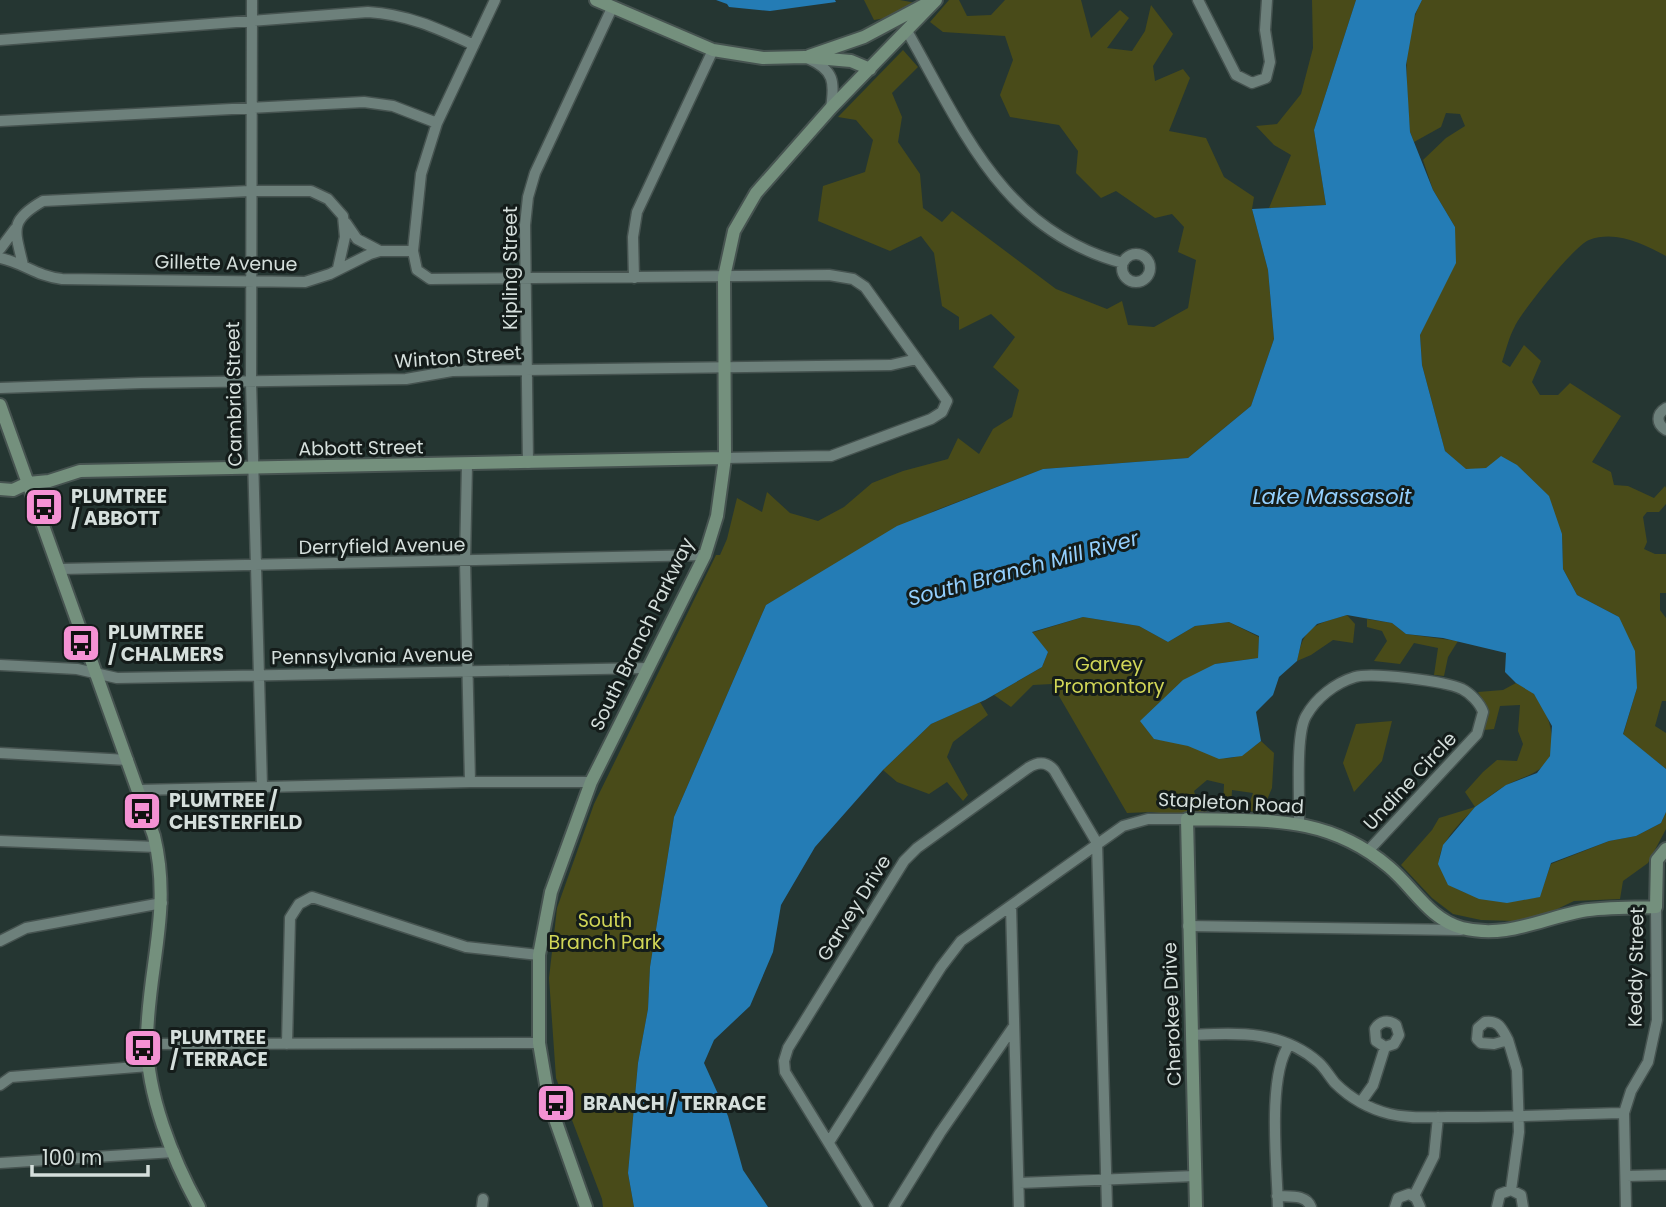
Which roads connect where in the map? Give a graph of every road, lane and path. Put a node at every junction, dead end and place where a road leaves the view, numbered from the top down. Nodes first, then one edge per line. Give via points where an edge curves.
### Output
1 (252, 0) edge
2 (495, 0) edge
3 (596, 0) edge
4 (935, 0) edge
5 (1198, 0) edge
6 (1267, 0) edge
7 (612, 8) junction
8 (252, 20) junction
9 (907, 31) junction
10 (0, 40) edge
11 (474, 45) junction
12 (713, 50) junction
13 (805, 57) junction
14 (870, 69) junction
15 (251, 108) junction
16 (831, 108) junction
17 (0, 121) edge
18 (437, 123) junction
19 (250, 191) junction
20 (343, 216) junction
21 (15, 229) junction
22 (0, 248) edge
23 (380, 251) junction
24 (414, 251) junction
25 (0, 258) edge
26 (1123, 263) dead end
27 (23, 265) junction
28 (338, 268) junction
29 (724, 277) junction
30 (634, 278) junction
31 (525, 280) junction
32 (251, 281) junction
33 (917, 359) junction
34 (725, 366) junction
35 (528, 370) junction
36 (251, 382) junction
37 (0, 388) edge
38 (0, 405) edge
39 (1666, 408) edge
40 (1666, 430) edge
41 (725, 458) junction
42 (528, 463) junction
43 (467, 464) junction
44 (253, 469) junction
45 (28, 484) junction
46 (0, 489) edge
47 (705, 555) junction
48 (465, 561) junction
49 (255, 566) junction
50 (60, 569) junction
51 (0, 665) edge
52 (648, 668) junction
53 (468, 671) junction
54 (98, 674) junction
55 (258, 676) junction
56 (0, 753) edge
57 (128, 760) junction
58 (470, 782) junction
59 (591, 782) junction
60 (262, 787) junction
61 (139, 790) junction
62 (1187, 819) junction
63 (1300, 823) junction
64 (0, 841) edge
65 (1097, 843) junction
66 (157, 847) junction
67 (1666, 849) edge
68 (1368, 851) junction
69 (162, 903) junction
70 (1011, 906) junction
71 (1656, 907) junction
72 (1188, 926) junction
73 (1475, 930) junction
74 (0, 941) edge
75 (539, 956) junction
76 (1014, 1025) junction
77 (1192, 1035) junction
78 (1508, 1041) dead end
79 (539, 1043) junction
80 (147, 1044) junction
81 (287, 1044) junction
82 (1289, 1045) junction
83 (1385, 1046) dead end
84 (149, 1066) junction
85 (0, 1086) edge
86 (1361, 1102) junction
87 (1624, 1113) junction
88 (1438, 1117) junction
89 (1518, 1117) junction
90 (830, 1142) junction
91 (174, 1152) junction
92 (0, 1163) edge
93 (1666, 1175) edge
94 (1195, 1176) junction
95 (1626, 1176) junction
96 (1107, 1181) junction
97 (1019, 1183) junction
98 (1511, 1190) junction
99 (1414, 1196) junction
100 (1277, 1202) edge
101 (199, 1207) edge
102 (586, 1207) edge
103 (868, 1207) edge
104 (894, 1207) edge
105 (1020, 1207) edge
106 (1107, 1207) edge
107 (1196, 1207) edge
108 (1311, 1207) edge
109 (1395, 1207) edge
110 (1420, 1207) edge
111 (1497, 1207) edge
112 (1523, 1207) edge
113 (1626, 1207) edge

1 - 8 street, Cambria Street
2 - 11 street
3 - 7 street
4 - 9 street, South Branch Parkway
4 - 13 street via 864,37
5 - 6 street via 1236,75 1256,83 1266,78 1270,67
7 - 12 street
7 - 31 street, Kipling Street via 535,173 526,212
8 - 10 street
8 - 11 street via 384,13 425,23
8 - 15 street, Cambria Street
9 - 14 street, South Branch Parkway
9 - 26 street via 973,150 998,182 1050,232
11 - 18 street
12 - 13 street via 763,58
12 - 30 street via 636,212
13 - 14 street via 851,61
13 - 16 street via 830,75
14 - 16 street, South Branch Parkway
15 - 17 street
15 - 18 street via 370,102 401,108
15 - 19 street, Cambria Street
16 - 29 street, South Branch Parkway via 755,192 734,231
18 - 24 street via 421,174
19 - 20 street via 311,191 327,199
19 - 21 street via 43,201 24,212
19 - 32 street, Cambria Street
20 - 23 street via 357,239
20 - 28 street via 345,236
21 - 22 street
21 - 27 street
23 - 24 street, Gillette Avenue
23 - 28 street, Gillette Avenue
24 - 31 street via 417,270 430,279
25 - 27 street, Gillette Avenue
27 - 32 street, Gillette Avenue via 62,279
28 - 32 street, Gillette Avenue via 305,282
29 - 30 street
29 - 33 street via 829,275 853,279 865,287
29 - 34 street, South Branch Parkway
30 - 31 street
31 - 35 street, Kipling Street
32 - 36 street, Cambria Street
33 - 34 street, Winton Street via 891,365
33 - 41 street via 947,401 943,412 931,419 831,456
34 - 35 street, Winton Street
34 - 41 street, South Branch Parkway
35 - 36 street, Winton Street via 446,372 406,379
35 - 42 street, Kipling Street
36 - 37 street, Winton Street
36 - 44 street, Cambria Street
38 - 45 street
39 - 40 street via 1658,419
41 - 42 street, Abbott Street
41 - 47 street, South Branch Parkway via 717,516
42 - 43 street, Abbott Street
43 - 44 street, Abbott Street
43 - 48 street
44 - 45 street, Abbott Street via 80,471
44 - 49 street, Cambria Street
45 - 46 street, Abbott Street
45 - 50 street
47 - 48 street, Derryfield Avenue
47 - 52 street, South Branch Parkway
48 - 49 street, Derryfield Avenue
48 - 53 street
49 - 50 street, Derryfield Avenue
49 - 55 street, Cambria Street
50 - 54 street
51 - 54 street, Pennsylvania Avenue via 77,668
52 - 53 street, Pennsylvania Avenue
52 - 59 street, South Branch Parkway
53 - 55 street, Pennsylvania Avenue
53 - 58 street
54 - 55 street, Pennsylvania Avenue via 117,678
54 - 57 street
55 - 60 street, Cambria Street
56 - 57 street
57 - 61 street
58 - 59 street
58 - 60 street
59 - 75 street, South Branch Parkway via 551,892
60 - 61 street
61 - 66 street
62 - 63 street, Stapleton Road
62 - 65 street, Stapleton Road via 1136,821
62 - 72 street, Cherokee Drive
63 - 68 street, Stapleton Road via 1333,832
63 - 68 street, Undine Circle via 1301,730 1325,694 1351,678 1367,675 1442,683 1464,690 1483,712 1477,734
64 - 66 street
65 - 70 street, Stapleton Road
65 - 90 street, Garvey Drive via 1054,770 1037,763 907,858 785,1055 785,1072
65 - 96 street
66 - 69 street
67 - 71 street, Keddy Street via 1657,860
68 - 73 street, Stapleton Road via 1439,919
69 - 74 street via 26,928
69 - 80 street
70 - 76 street
70 - 90 street, Stapleton Road via 950,953
71 - 73 street, Stapleton Road via 1589,910 1523,928
71 - 87 street, Keddy Street via 1657,1026 1648,1062
72 - 73 street
72 - 77 street, Cherokee Drive
75 - 79 street, South Branch Parkway
75 - 81 street via 466,947 312,897 299,904 290,918
76 - 97 street
76 - 104 street
77 - 82 street via 1258,1034
77 - 94 street, Cherokee Drive
78 - 89 street via 1517,1070
79 - 81 street
79 - 102 street, South Branch Parkway via 549,1102
80 - 81 street
80 - 84 street
82 - 86 street via 1316,1060
82 - 100 street via 1280,1062 1276,1092
83 - 86 street via 1373,1085
84 - 85 street via 11,1077
84 - 91 street
86 - 88 street via 1397,1116
87 - 89 street
87 - 95 street, Keddy Street
88 - 89 street
88 - 99 street via 1434,1156
89 - 98 street
90 - 103 street, Garvey Drive
91 - 92 street
91 - 101 street
93 - 95 street
94 - 96 street
94 - 107 street, Cherokee Drive
95 - 113 street, Keddy Street
96 - 97 street
96 - 106 street
97 - 105 street
98 - 111 street via 1500,1194
98 - 112 street via 1521,1195
99 - 109 street via 1400,1196
99 - 110 street
100 - 108 street via 1303,1198

